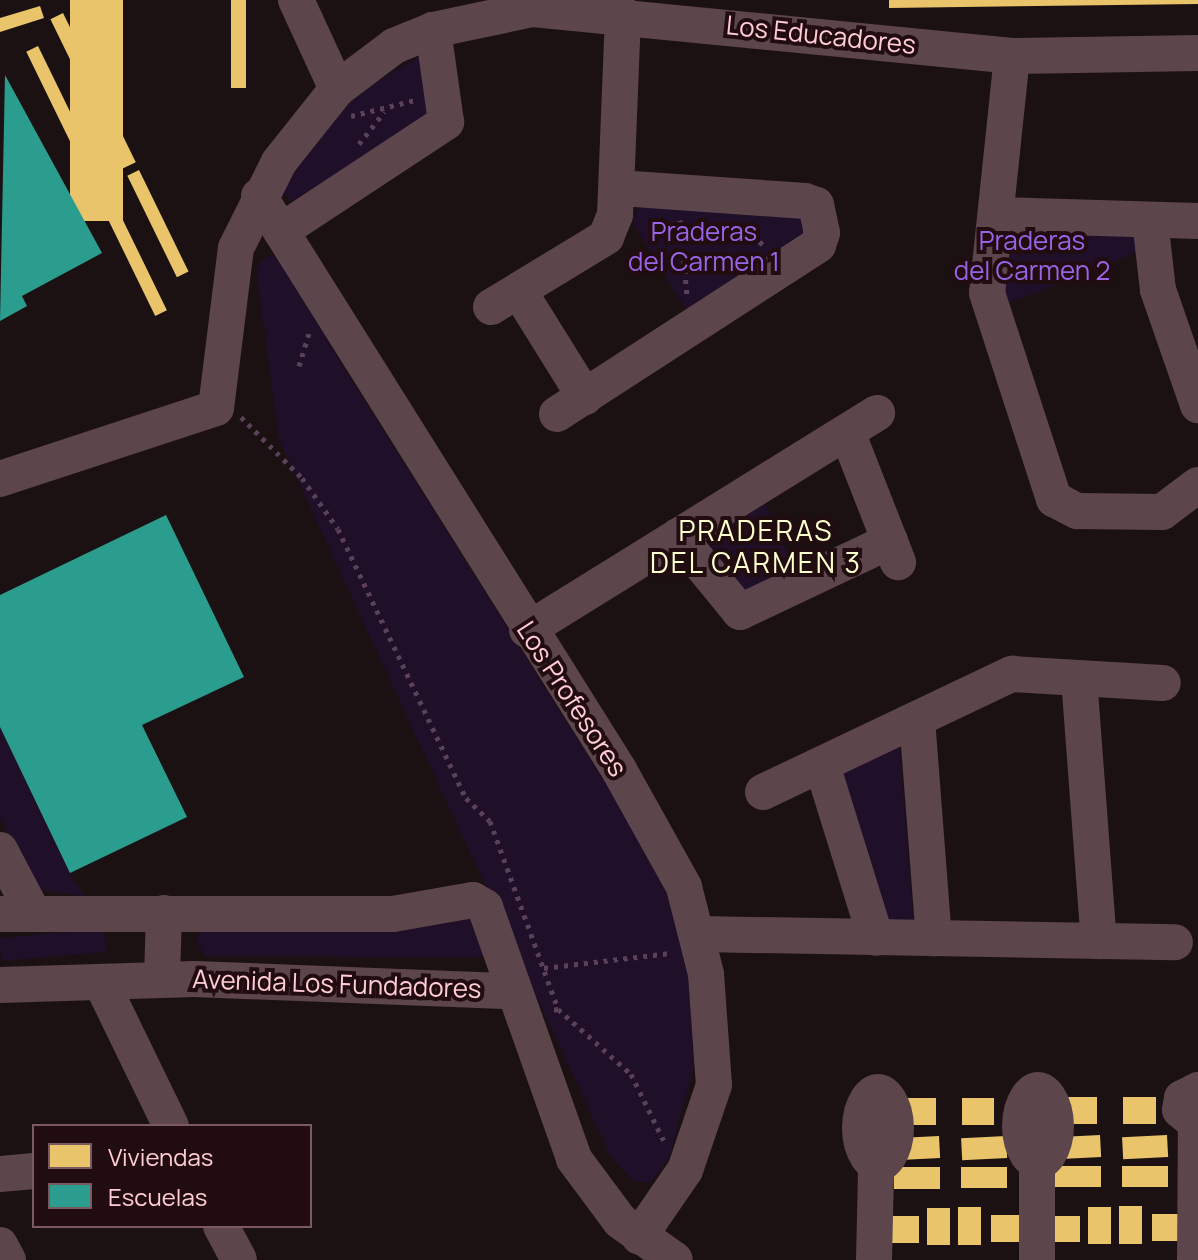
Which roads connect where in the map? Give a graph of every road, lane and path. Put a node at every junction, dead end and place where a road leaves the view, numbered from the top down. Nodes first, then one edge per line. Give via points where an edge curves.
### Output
1 (296, 0) edge
2 (623, 14) junction
3 (433, 30) junction
4 (1198, 53) edge
5 (1012, 56) junction
6 (429, 92) dead end
7 (338, 102) junction
8 (386, 111) junction
9 (356, 152) dead end
10 (617, 188) junction
11 (663, 188) junction
12 (259, 196) junction
13 (996, 215) junction
14 (1150, 220) junction
15 (1198, 221) edge
16 (281, 231) junction
17 (307, 325) dead end
18 (685, 333) junction
19 (299, 366) dead end
20 (219, 401) junction
21 (1198, 405) edge
22 (0, 479) edge
23 (1198, 485) edge
24 (678, 536) junction
25 (527, 630) junction
26 (1079, 678) junction
27 (1163, 683) dead end
28 (917, 719) junction
29 (822, 765) junction
30 (763, 792) dead end
31 (0, 850) edge
32 (16, 913) edge
33 (164, 913) junction
34 (876, 938) junction
35 (934, 938) junction
36 (1099, 941) junction
37 (700, 942) junction
38 (1175, 942) dead end
39 (544, 968) junction
40 (162, 979) junction
41 (101, 982) junction
42 (0, 985) edge
43 (517, 1005) junction
44 (558, 1009) junction
45 (1198, 1090) edge
46 (170, 1124) edge
47 (1037, 1124) dead end
48 (877, 1125) dead end
49 (1197, 1126) edge
50 (32, 1171) edge
51 (0, 1174) edge
52 (669, 1194) junction
53 (222, 1228) edge
54 (639, 1237) junction
55 (0, 1245) edge
56 (8, 1260) edge
57 (239, 1260) edge
58 (675, 1260) edge
59 (874, 1260) edge
60 (1037, 1260) edge
61 (1195, 1260) edge

1 - 7 street
2 - 3 street, Los Educadores via 501,11
2 - 5 street, Los Educadores
2 - 10 street
3 - 7 street, Los Educadores via 394,46
3 - 16 street via 446,122
4 - 5 street, Los Educadores
5 - 13 street
6 - 8 path
7 - 8 path
7 - 12 street, Los Educadores via 303,126
8 - 9 path
10 - 11 street
10 - 18 street via 606,237 505,299 571,405
11 - 18 path via 682,224 689,265
11 - 18 street via 805,201 822,218 818,245
12 - 16 street, Los Profesores
12 - 20 street, Los Educadores via 230,279
13 - 14 street
13 - 23 street via 990,317 1054,499 1077,511 1162,512
14 - 15 street
14 - 21 street via 1158,290
16 - 25 street, Los Profesores
17 - 19 path
20 - 22 street
20 - 39 path via 302,478 338,529 466,798 490,821
24 - 24 street via 862,422 894,553 740,612
24 - 25 street
25 - 37 street, Los Profesores via 657,834
26 - 27 street
26 - 28 street via 1012,674
26 - 36 street
28 - 29 street
28 - 35 street
29 - 30 street
29 - 34 street
31 - 32 street
32 - 33 street, Avenida Los Fundadores
33 - 40 street, Avenida Los Fundadores
33 - 43 street, Avenida Los Fundadores via 393,914 473,900 485,907
34 - 35 street
34 - 37 street
35 - 36 street
36 - 38 street
37 - 39 path
37 - 52 street, Los Profesores via 714,1085 685,1170
39 - 44 path
40 - 41 street, Avenida Los Fundadores
40 - 43 street, Avenida Los Fundadores
41 - 42 street, Avenida Los Fundadores
41 - 46 street
43 - 44 path
43 - 54 street, Avenida Los Fundadores via 574,1159
44 - 52 path via 617,1057 644,1093 664,1142
45 - 49 street via 1180,1104 1181,1116
47 - 60 street
48 - 59 street
49 - 61 street
50 - 51 street
52 - 54 street, Los Profesores
53 - 57 street
54 - 58 street, Avenida Los Fundadores
55 - 56 street

